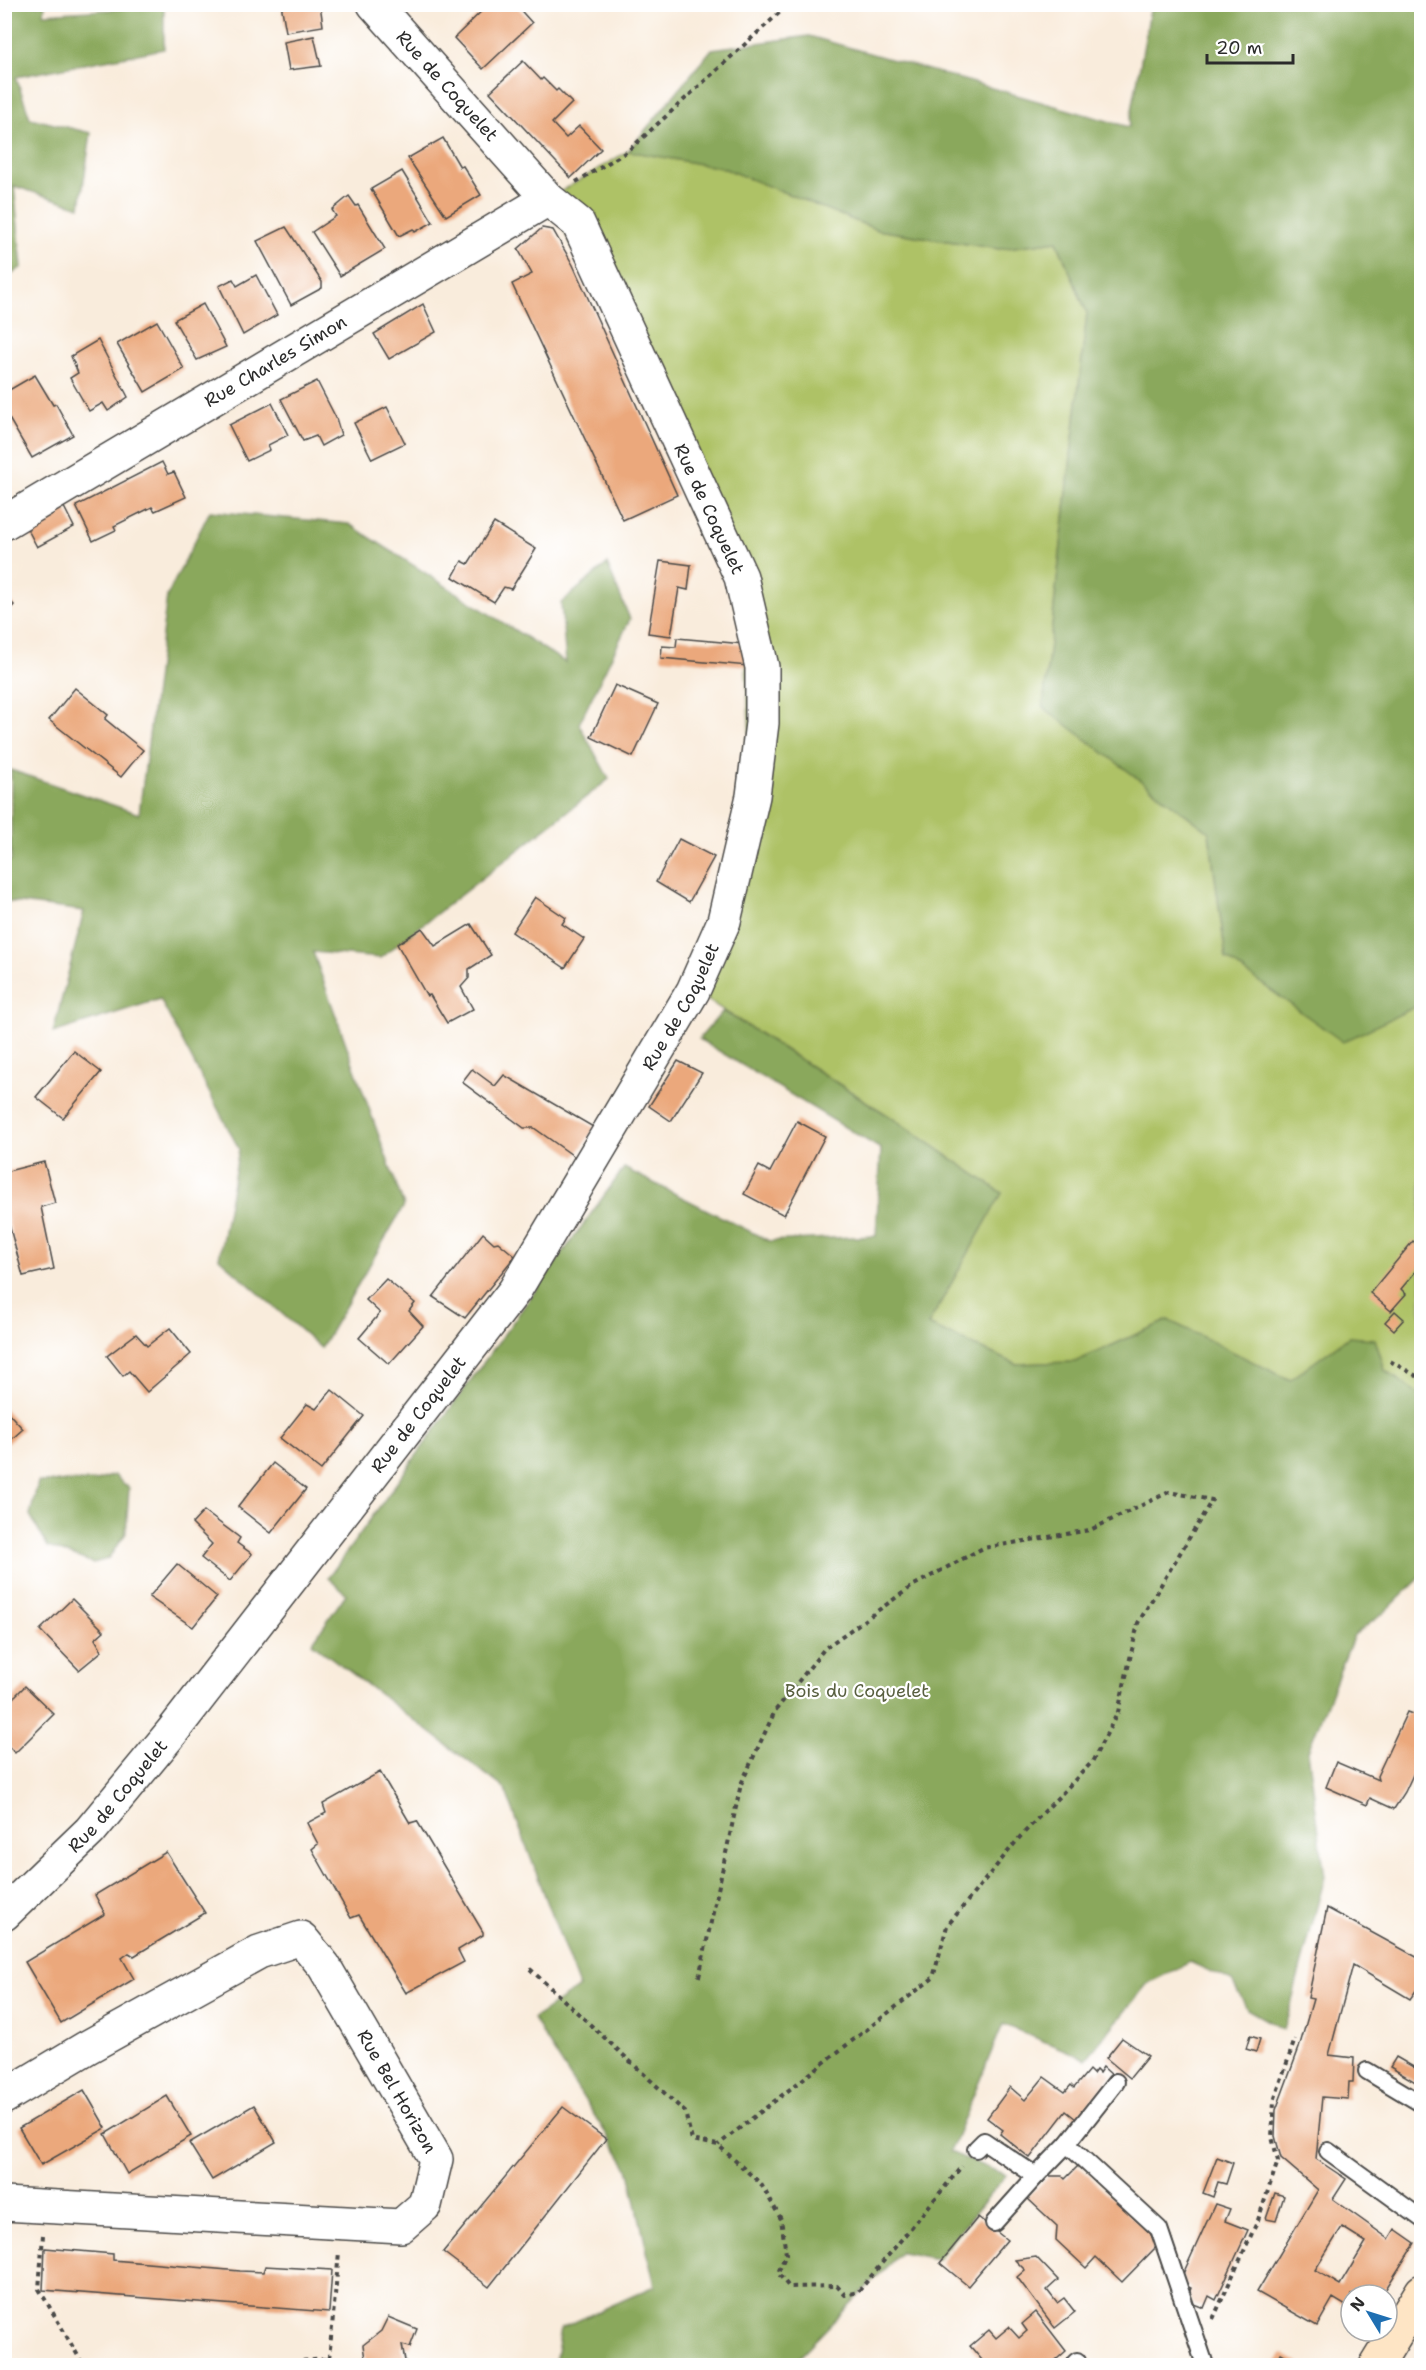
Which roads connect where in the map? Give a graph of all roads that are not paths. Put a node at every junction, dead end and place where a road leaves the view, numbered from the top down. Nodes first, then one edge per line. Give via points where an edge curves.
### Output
1 (374, 4) edge
2 (548, 199) junction
3 (4, 523) edge
4 (4, 1914) edge
5 (1367, 2071) dead end
6 (1116, 2082) dead end
7 (4, 2097) edge
8 (1422, 2103) edge
9 (1067, 2144) junction
10 (976, 2149) road end
11 (1328, 2151) dead end
12 (1036, 2176) junction
13 (4, 2204) edge
14 (1422, 2219) edge
15 (994, 2223) dead end
16 (1422, 2290) edge
17 (1203, 2366) edge
18 (1376, 2366) edge

1 - 2 street, Rue de Coquelet
2 - 3 street, Rue Charles Simon
2 - 4 street, Rue de Coquelet via 578,223 741,577 762,667 762,723 753,796 724,921 693,991 516,1290 172,1732 90,1831
5 - 8 lane
6 - 9 lane
7 - 13 street, Rue Bel Horizon via 259,1952 301,1938 324,1966 436,2159 425,2205 401,2226
9 - 12 lane
9 - 17 lane via 1159,2229
10 - 12 lane via 984,2141
11 - 14 lane
12 - 15 lane
16 - 18 street

